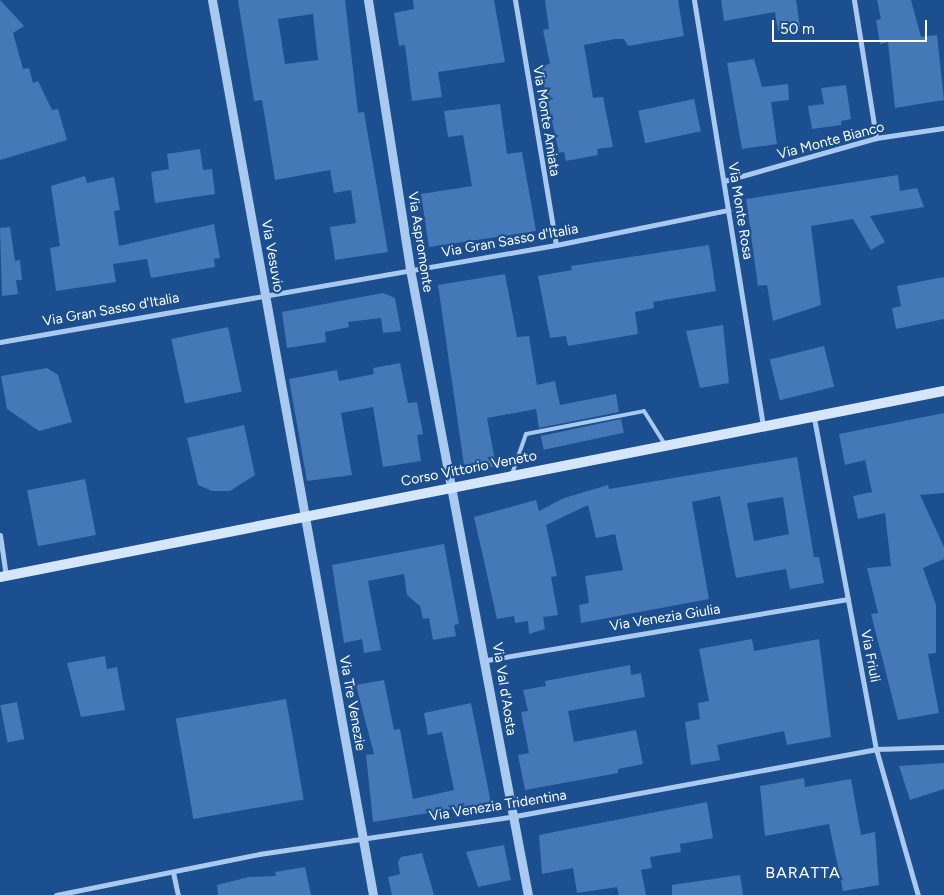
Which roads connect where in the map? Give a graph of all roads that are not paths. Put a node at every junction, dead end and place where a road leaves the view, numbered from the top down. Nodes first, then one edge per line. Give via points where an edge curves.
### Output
1 (212, 0) edge
2 (368, 0) edge
3 (515, 0) edge
4 (694, 0) edge
5 (854, 0) edge
6 (944, 128) edge
7 (876, 138) junction
8 (724, 181) junction
9 (728, 210) junction
10 (556, 245) junction
11 (410, 269) junction
12 (264, 294) junction
13 (0, 342) edge
14 (944, 391) edge
15 (814, 418) junction
16 (763, 425) junction
17 (665, 445) junction
18 (512, 475) junction
19 (450, 487) junction
20 (305, 516) junction
21 (0, 535) edge
22 (3, 576) edge
23 (848, 599) junction
24 (487, 660) junction
25 (944, 747) edge
26 (876, 749) junction
27 (510, 817) junction
28 (362, 839) junction
29 (173, 872) junction
30 (56, 895) edge
31 (178, 895) edge
32 (373, 895) edge
33 (528, 895) edge
34 (918, 895) edge

1 - 12 street, Via Vesuvio
2 - 11 street, Via Aspromonte
3 - 10 street, Via Monte Amiata
4 - 8 street, Via Monte Rosa
5 - 7 street
6 - 7 street, Via Monte Bianco
7 - 8 street, Via Monte Bianco
8 - 9 street, Via Monte Rosa
9 - 10 street, Via Gran Sasso d'Italia
9 - 16 street, Via Monte Rosa
10 - 11 street, Via Gran Sasso d'Italia
11 - 12 street, Via Gran Sasso d'Italia
11 - 19 street, Via Aspromonte
12 - 13 street, Via Gran Sasso d'Italia
12 - 20 street, Via Vesuvio
14 - 15 main road, Corso Vittorio Veneto
15 - 16 main road, Corso Vittorio Veneto
15 - 23 street, Via Friuli
16 - 17 main road, Corso Vittorio Veneto
17 - 18 main road, Corso Vittorio Veneto
17 - 18 lane via 644,411 526,434
18 - 19 main road, Corso Vittorio Veneto
19 - 20 main road, Corso Vittorio Veneto
19 - 24 street, Via Val d'Aosta
20 - 22 main road, Corso Vittorio Veneto
20 - 28 street, Via Tre Venezie
21 - 22 street
23 - 24 street, Via Venezia Giulia
23 - 26 street, Via Friuli
24 - 27 street, Via Val d'Aosta
25 - 26 street, Via Venezia Tridentina
26 - 27 street, Via Venezia Tridentina
26 - 34 street, Via Friuli
27 - 28 street, Via Venezia Tridentina
27 - 33 street, Via Val d'Aosta
28 - 29 street, Via Venezia Tridentina via 259,854
28 - 32 street, Via Tre Venezie
29 - 30 street, Via Venezia Tridentina
29 - 31 street

